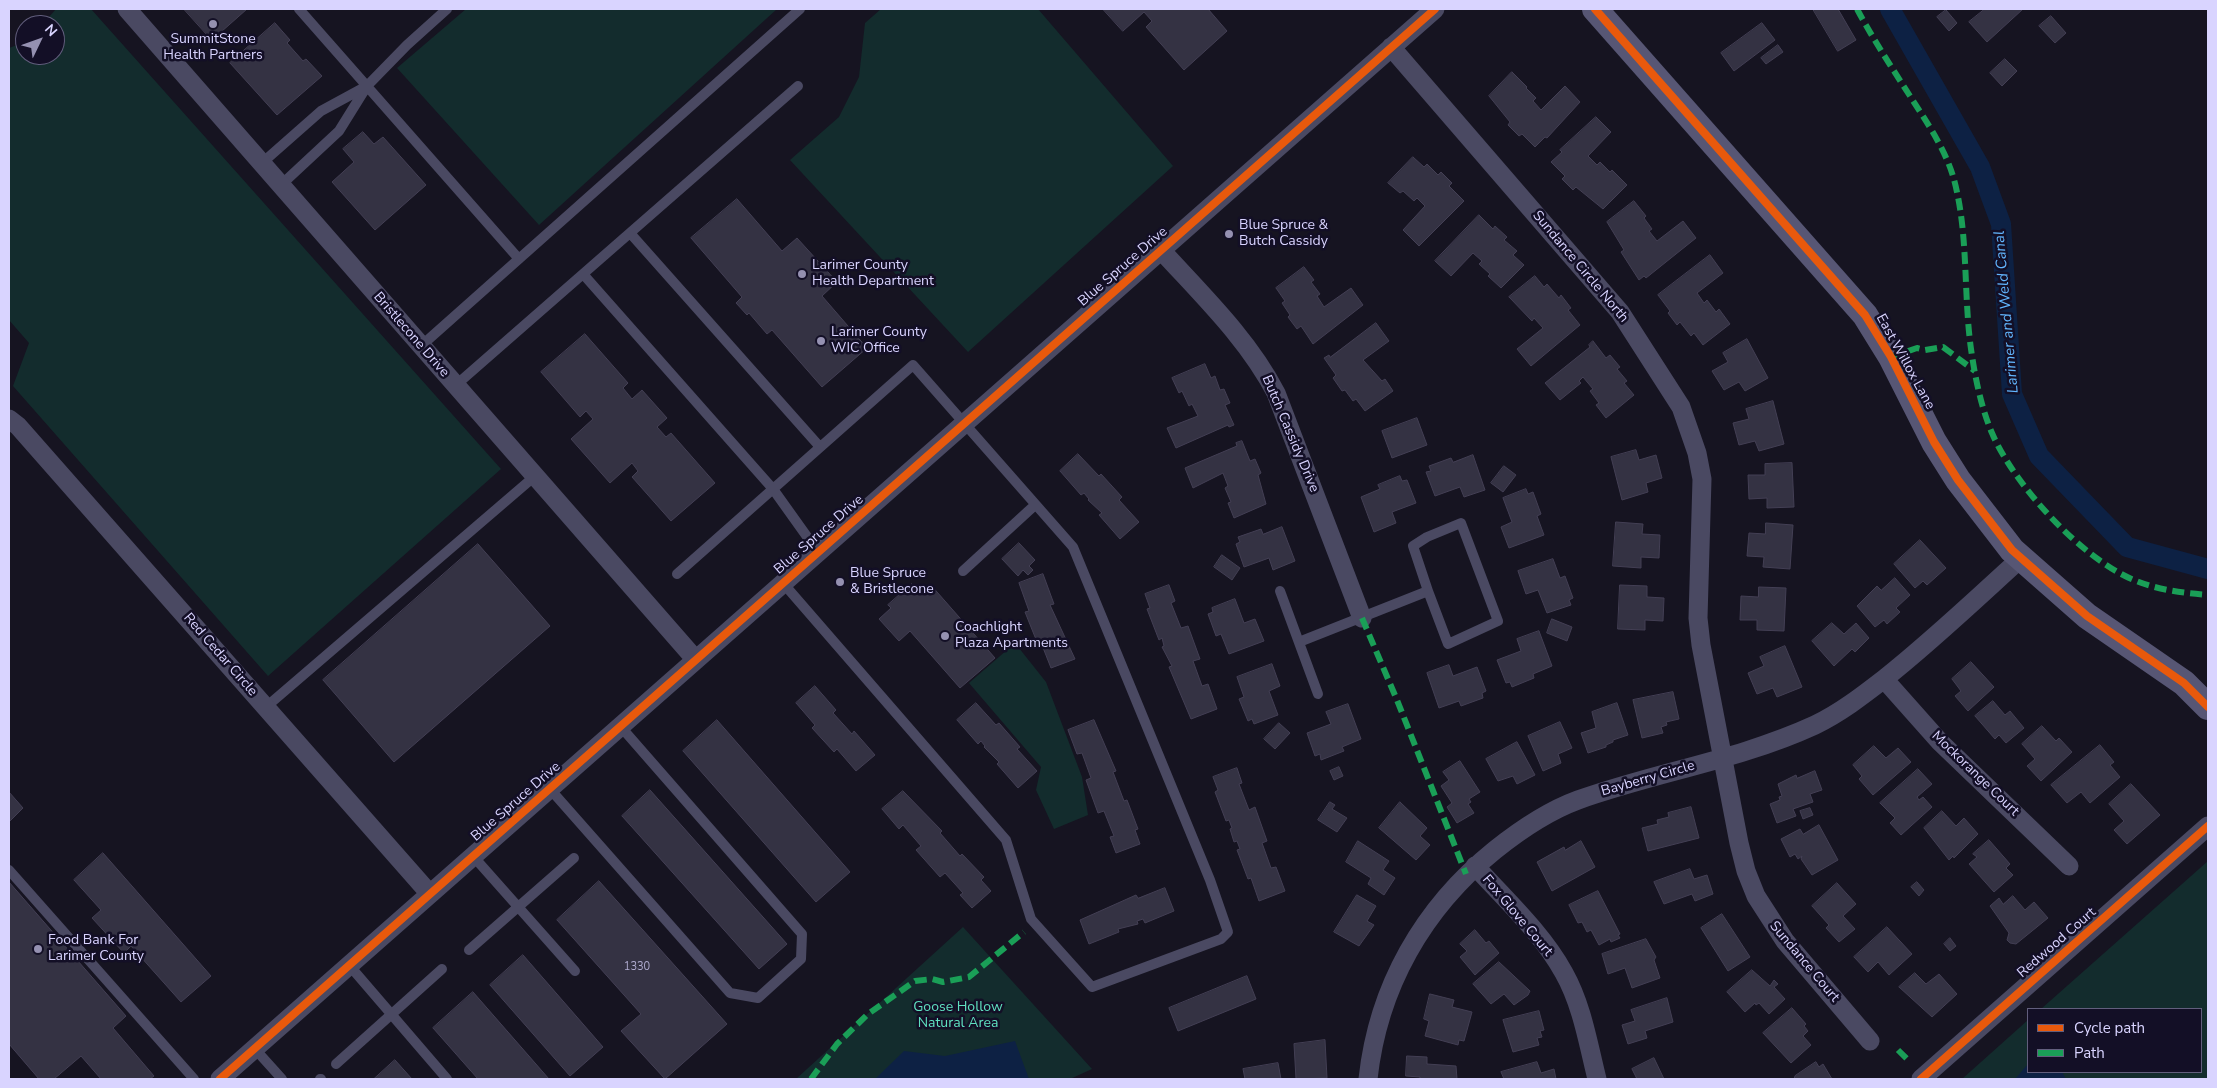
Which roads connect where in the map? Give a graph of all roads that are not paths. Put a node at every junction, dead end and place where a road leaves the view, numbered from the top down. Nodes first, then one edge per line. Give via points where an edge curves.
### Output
1 (127, 9) edge
2 (299, 9) edge
3 (447, 9) edge
4 (800, 9) edge
5 (1435, 9) edge
6 (1595, 9) edge
7 (1391, 47) junction
8 (367, 86) junction
9 (798, 86) dead end
10 (262, 163) junction
11 (281, 185) junction
12 (630, 233) junction
13 (1161, 250) junction
14 (519, 259) junction
15 (583, 274) junction
16 (421, 346) junction
17 (456, 385) junction
18 (9, 419) edge
19 (964, 423) junction
20 (820, 447) junction
21 (535, 476) junction
22 (773, 489) junction
23 (1035, 505) junction
24 (818, 552) junction
25 (2020, 559) junction
26 (963, 571) dead end
27 (677, 574) dead end
28 (783, 583) junction
29 (1280, 591) dead end
30 (1428, 592) junction
31 (1362, 618) junction
32 (1299, 642) junction
33 (696, 660) junction
34 (1884, 679) junction
35 (1318, 694) dead end
36 (2208, 707) edge
37 (266, 708) junction
38 (620, 726) junction
39 (1722, 759) junction
40 (550, 789) junction
41 (2208, 826) edge
42 (473, 856) junction
43 (574, 858) dead end
44 (1475, 866) junction
45 (2069, 866) dead end
46 (9, 870) edge
47 (430, 894) junction
48 (518, 907) junction
49 (469, 950) dead end
50 (349, 966) junction
51 (442, 969) dead end
52 (575, 971) dead end
53 (392, 1015) junction
54 (1870, 1041) dead end
55 (255, 1049) junction
56 (336, 1064) dead end
57 (194, 1079) edge
58 (220, 1079) edge
59 (282, 1079) edge
60 (447, 1079) edge
61 (1368, 1079) edge
62 (1597, 1079) edge
63 (1922, 1079) edge

1 - 10 street, Bristlecone Drive
2 - 8 lane
3 - 8 lane
4 - 14 lane
5 - 7 street, Blue Spruce Drive
6 - 25 main road, East Willox Lane via 1865,315 1958,480
7 - 13 street, Blue Spruce Drive
7 - 39 street, Sundance Circle North via 1620,312 1681,407 1702,479 1699,627
8 - 10 lane via 322,111
8 - 11 lane via 339,131
8 - 14 lane
9 - 12 lane
10 - 11 street, Bristlecone Drive
11 - 16 street, Bristlecone Drive
12 - 15 lane
12 - 20 lane
13 - 19 street, Blue Spruce Drive
13 - 31 street, Butch Cassidy Drive via 1243,342 1267,376
14 - 16 lane
15 - 17 lane
15 - 22 lane
16 - 17 street, Bristlecone Drive
17 - 21 street, Bristlecone Drive
18 - 37 street, Red Cedar Circle
19 - 20 lane via 913,365
19 - 23 lane
19 - 24 street, Blue Spruce Drive
20 - 22 lane
21 - 33 street, Bristlecone Drive
21 - 37 lane
22 - 24 lane
22 - 27 lane
23 - 26 lane
23 - 28 lane via 1073,548 1210,880 1228,932 1221,939 1092,987 1031,919 1006,840
24 - 28 street, Blue Spruce Drive
25 - 34 street, Bayberry Circle
25 - 36 main road, East Willox Lane via 2087,616 2184,683
28 - 33 street, Blue Spruce Drive
29 - 32 lane
30 - 30 lane via 1413,546 1461,522 1498,621 1448,644
30 - 31 lane
31 - 32 lane
32 - 35 lane
33 - 38 street, Blue Spruce Drive
34 - 39 street, Bayberry Circle via 1816,725
34 - 45 street, Mockorange Court via 1940,742
37 - 47 street, Red Cedar Circle
38 - 40 street, Blue Spruce Drive
38 - 40 lane via 802,934 801,959 758,998 730,993
39 - 44 street, Bayberry Circle via 1576,801 1525,828
39 - 54 street, Sundance Court via 1746,871 1768,919
40 - 42 street, Blue Spruce Drive
41 - 63 street, Redwood Court
42 - 47 street, Blue Spruce Drive
42 - 48 lane
43 - 48 lane
44 - 61 street, Bayberry Circle via 1437,906 1410,946 1391,985 1378,1024
44 - 62 street, Fox Glove Court via 1532,928 1564,972 1582,1015
46 - 57 lane
47 - 50 street, Blue Spruce Drive
48 - 49 lane
48 - 52 lane
50 - 53 lane
50 - 55 street, Blue Spruce Drive
51 - 53 lane
53 - 56 lane
53 - 60 lane
55 - 58 street, Blue Spruce Drive
55 - 59 lane

